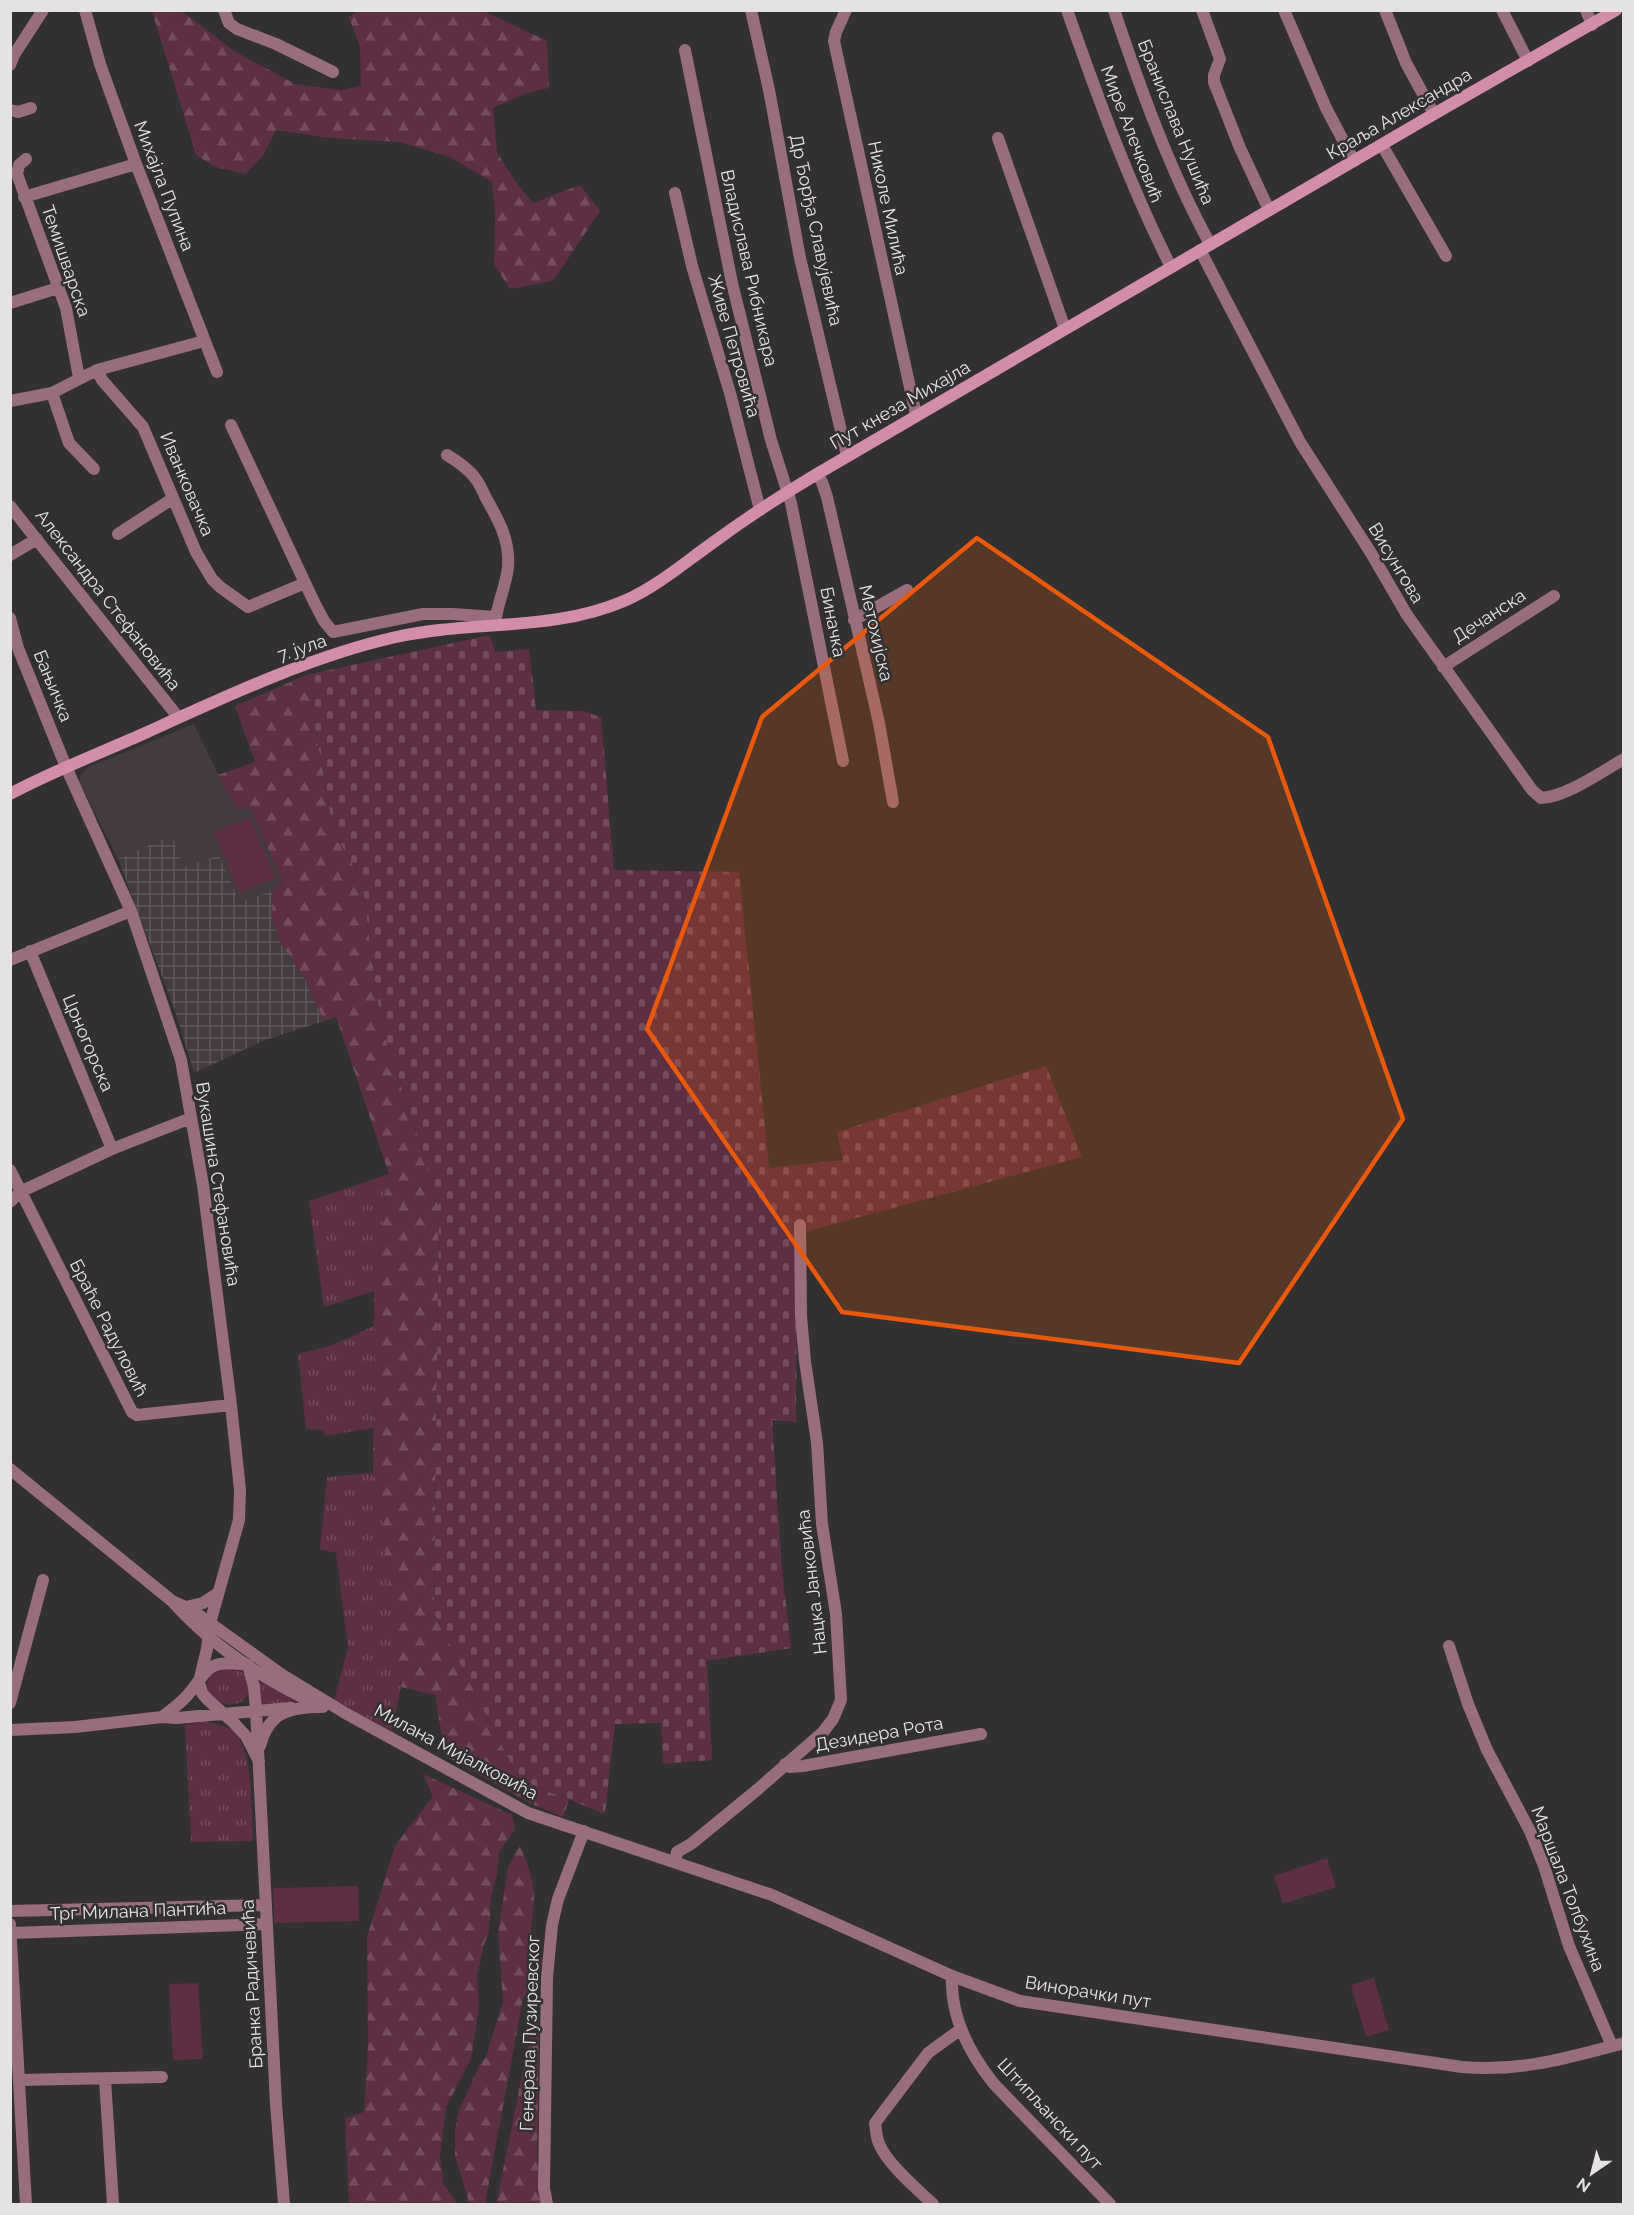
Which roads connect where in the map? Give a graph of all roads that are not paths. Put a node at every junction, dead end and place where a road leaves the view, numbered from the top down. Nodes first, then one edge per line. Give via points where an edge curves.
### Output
1 (43, 10) edge
2 (86, 10) edge
3 (224, 10) edge
4 (751, 10) edge
5 (846, 10) edge
6 (1067, 10) edge
7 (1114, 10) edge
8 (1202, 10) edge
9 (1284, 10) edge
10 (1385, 10) edge
11 (1502, 10) edge
12 (1586, 10) edge
13 (1616, 10) edge
14 (1592, 25) junction
15 (685, 50) dead end
16 (1528, 61) junction
17 (10, 65) edge
18 (333, 72) dead end
19 (31, 108) dead end
20 (10, 110) edge
21 (1434, 114) junction
22 (998, 138) dead end
23 (1382, 145) junction
24 (26, 159) dead end
25 (1354, 161) junction
26 (136, 164) junction
27 (675, 193) dead end
28 (24, 197) junction
29 (1269, 210) junction
30 (1205, 247) junction
31 (1446, 256) dead end
32 (1171, 267) junction
33 (58, 288) junction
34 (10, 303) edge
35 (1065, 329) junction
36 (204, 341) junction
37 (97, 370) junction
38 (217, 372) dead end
39 (78, 378) junction
40 (52, 393) junction
41 (10, 401) edge
42 (916, 415) junction
43 (231, 424) dead end
44 (447, 455) dead end
45 (847, 456) junction
46 (94, 469) dead end
47 (817, 474) junction
48 (787, 492) junction
49 (172, 499) junction
50 (10, 506) edge
51 (760, 510) junction
52 (118, 534) dead end
53 (37, 539) junction
54 (10, 555) edge
55 (305, 583) junction
56 (907, 590) dead end
57 (1554, 596) dead end
58 (624, 601) joint
59 (10, 618) edge
60 (854, 620) junction
61 (495, 622) junction
62 (14, 649) edge
63 (1443, 666) junction
64 (178, 717) junction
65 (1623, 759) edge
66 (843, 761) dead end
67 (66, 767) junction
68 (10, 794) edge
69 (893, 802) dead end
70 (131, 911) junction
71 (30, 951) junction
72 (10, 960) edge
73 (191, 1119) junction
74 (112, 1149) junction
75 (10, 1170) edge
76 (20, 1192) junction
77 (10, 1202) edge
78 (800, 1225) dead end
79 (231, 1404) junction
80 (10, 1468) edge
81 (43, 1580) dead end
82 (218, 1593) junction
83 (185, 1610) junction
84 (208, 1617) junction
85 (209, 1636) junction
86 (234, 1641) junction
87 (1449, 1646) dead end
88 (248, 1665) junction
89 (280, 1674) junction
90 (200, 1677) junction
91 (254, 1687) junction
92 (10, 1703) edge
93 (322, 1707) junction
94 (291, 1708) junction
95 (256, 1710) junction
96 (345, 1713) junction
97 (227, 1714) junction
98 (162, 1717) junction
99 (10, 1730) edge
100 (981, 1734) dead end
101 (259, 1756) junction
102 (785, 1764) junction
103 (584, 1831) junction
104 (675, 1862) junction
105 (266, 1905) junction
106 (10, 1911) edge
107 (10, 1924) edge
108 (267, 1924) junction
109 (11, 1933) edge
110 (952, 1976) junction
111 (961, 2029) junction
112 (1618, 2044) edge
113 (162, 2077) dead end
114 (105, 2079) junction
115 (19, 2080) junction
116 (26, 2205) edge
117 (113, 2205) edge
118 (284, 2205) edge
119 (547, 2205) edge
120 (933, 2205) edge
121 (1110, 2205) edge

1 - 17 street
2 - 26 street, Михајла Пупина via 100,64
3 - 18 street via 229,23 237,29
4 - 45 street, Др Ђорђа Славујевића via 800,258
5 - 42 street, Николе Милића via 834,41
6 - 32 street, Мире Алечковић via 1143,213
7 - 30 street, Бранислава Нушића
8 - 29 street via 1220,59 1214,82
9 - 25 street via 1326,108
10 - 21 street via 1406,63
11 - 16 street
12 - 14 street
13 - 14 main road, Краља Александра
14 - 16 main road, Краља Александра
15 - 48 street, Владислава Рибникара via 732,283
16 - 21 main road, Краља Александра
19 - 20 street
21 - 23 main road, Краља Александра
22 - 35 street
23 - 25 main road, Краља Александра
23 - 31 street
24 - 28 street, Темишварска via 17,174
25 - 29 main road, Краља Александра
26 - 28 street
26 - 36 street, Михајла Пупина
27 - 51 street, Живе Петровића
28 - 33 street, Темишварска
29 - 30 main road, Краља Александра
30 - 32 main road, Пут кнеза Михајла
30 - 63 street, Висунгова via 1300,442
32 - 35 main road, Пут кнеза Михајла
33 - 34 street
33 - 39 street, Темишварска via 66,308
35 - 42 main road, Пут кнеза Михајла
36 - 37 street
36 - 38 street, Михајла Пупина
37 - 39 street
37 - 49 street, Иванковачка via 143,427
39 - 40 street
40 - 41 street
40 - 46 street via 69,443
42 - 45 main road, Пут кнеза Михајла
43 - 55 street
44 - 61 street via 476,478 502,526 508,566
45 - 47 main road, Пут кнеза Михајла
47 - 48 main road, Пут кнеза Михајла
47 - 60 street, Метохијска via 827,497
48 - 51 main road, Пут кнеза Михајла
48 - 66 street, Биначка
49 - 52 street
49 - 55 street, Иванковачка via 212,579 248,607
50 - 53 street, Александра Стефановића
51 - 58 main road, Пут кнеза Михајла via 664,578
53 - 54 street
53 - 64 street, Александра Стефановића
55 - 61 street via 333,632 423,614 452,614
56 - 60 street
57 - 63 street, Дечанска
58 - 61 main road, 7. јула via 571,616
59 - 62 street, Бањичка
60 - 69 street, Метохијска
61 - 64 main road, 7. јула via 374,643 267,680
62 - 67 street, Бањичка
63 - 65 street, Висунгова via 1541,798 1567,790
64 - 67 main road, 7. јула
67 - 68 main road, 7. јула
67 - 70 street, Вукашина Стефановића
70 - 71 street
70 - 73 street, Вукашина Стефановића via 181,1060
71 - 72 street
71 - 74 street, Црногорска
73 - 74 street
73 - 79 street, Вукашина Стефановића
74 - 76 street
75 - 76 street, Браће Радуловић
76 - 77 street
76 - 79 street, Браће Радуловић via 132,1412 137,1415
78 - 102 street, Нацка Јанковића via 804,1361 836,1614 841,1700 823,1732
79 - 82 street, Вукашина Стефановића via 241,1503
80 - 83 street, Милана Мијалковића
81 - 92 street
82 - 83 street
82 - 84 street, Вукашина Стефановића
83 - 84 street via 196,1618
83 - 85 street, Милана Мијалковића
84 - 85 street, Вукашина Стефановића
84 - 86 street, Милана Мијалковића
85 - 88 street, Милана Мијалковића
85 - 90 street, Вукашина Стефановића
86 - 88 street
86 - 89 street, Милана Мијалковића
87 - 112 street, Маршала Толбухина via 1487,1749 1530,1831 1569,1946
88 - 89 street
88 - 90 street via 223,1663
88 - 91 street
88 - 93 street, Милана Мијалковића
89 - 96 street, Милана Мијалковића
90 - 97 street via 202,1693
90 - 98 street via 186,1697
91 - 95 street, Бранка Радичевића
91 - 97 street via 248,1699
93 - 94 street
93 - 96 street, Милана Мијалковића
94 - 95 street
94 - 101 street via 270,1724
95 - 97 street
95 - 101 street, Бранка Радичевића
96 - 103 street, Милана Мијалковића via 528,1813
97 - 98 street
97 - 101 street
98 - 99 street
100 - 102 street, Дезидера Рота via 803,1766
101 - 105 street, Бранка Радичевића
102 - 104 street, Нацка Јанковића via 677,1852
103 - 104 street, Винорачки пут
103 - 119 street, Генерала Пузиревског via 552,1925 547,1978
104 - 110 street, Винорачки пут via 772,1895
105 - 106 street, Трг Милана Пантића
105 - 108 street, Бранка Радичевића
107 - 109 street
108 - 109 street, Трг Милана Пантића
108 - 118 street, Бранка Радичевића
109 - 115 street
110 - 111 street, Штипљански пут via 951,1993
110 - 112 street, Винорачки пут via 1020,2001 1462,2067 1487,2069 1549,2063
111 - 120 street via 928,2052 875,2123 877,2140 886,2154
111 - 121 street, Штипљански пут via 994,2084
113 - 114 street
114 - 115 street
114 - 117 street
115 - 116 street

